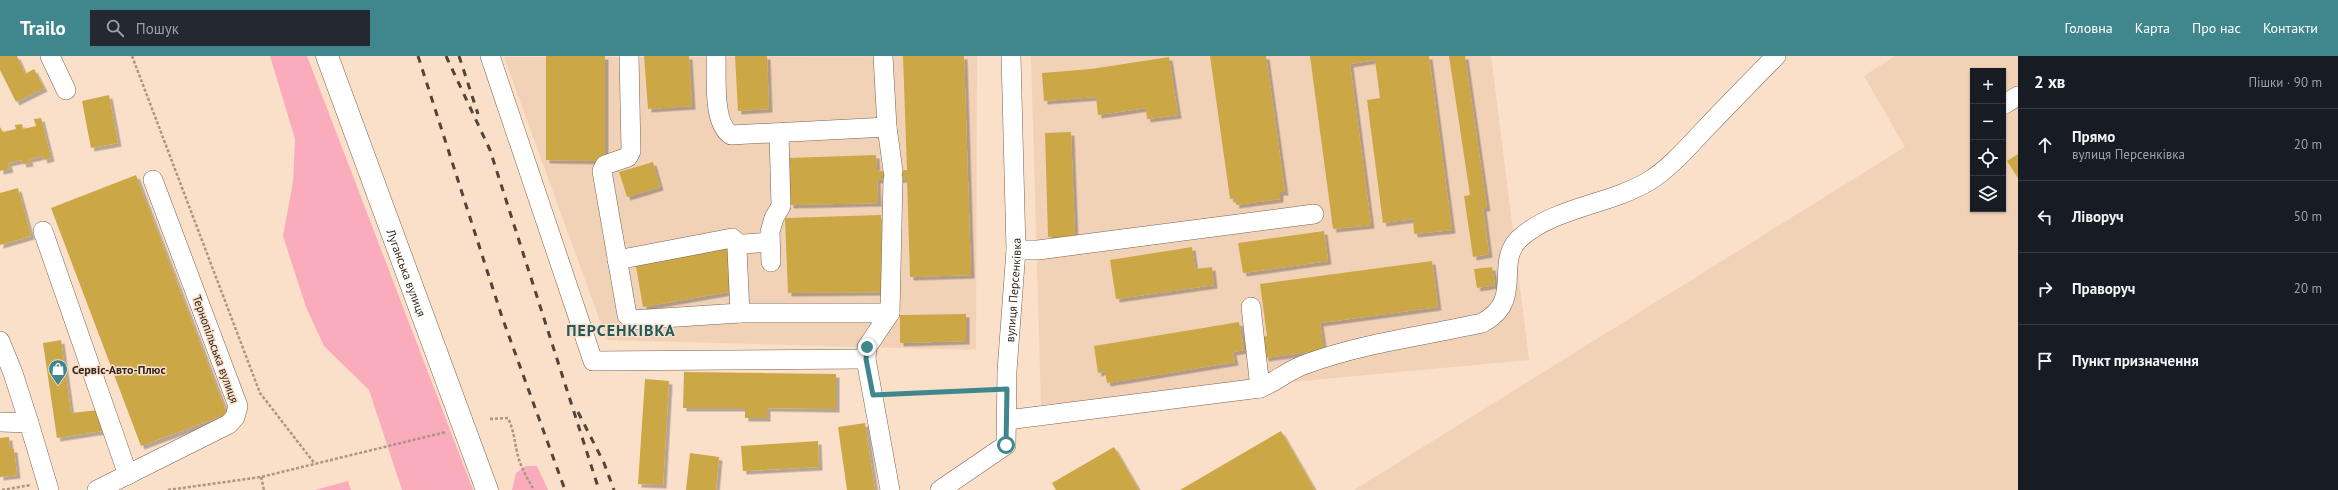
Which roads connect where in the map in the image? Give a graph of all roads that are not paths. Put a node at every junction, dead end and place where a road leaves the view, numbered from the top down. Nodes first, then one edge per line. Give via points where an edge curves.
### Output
1 (50, 56) edge
2 (328, 56) edge
3 (490, 56) edge
4 (629, 56) edge
5 (716, 56) edge
6 (883, 56) edge
7 (1011, 56) edge
8 (1776, 56) edge
9 (66, 90) dead end
10 (2018, 96) edge
11 (2005, 104) edge
12 (887, 127) junction
13 (779, 132) junction
14 (153, 180) dead end
15 (1314, 214) dead end
16 (43, 232) dead end
17 (770, 242) junction
18 (740, 245) junction
19 (1016, 250) junction
20 (617, 260) junction
21 (771, 262) dead end
22 (1250, 307) dead end
23 (740, 313) junction
24 (890, 313) junction
25 (0, 341) edge
26 (866, 359) junction
27 (1260, 388) junction
28 (1008, 420) junction
29 (0, 422) edge
30 (29, 423) junction
31 (128, 475) junction
32 (48, 486) edge
33 (97, 490) edge
34 (487, 490) edge
35 (890, 490) edge
36 (940, 490) edge

1 - 9 street
2 - 34 main road, Луганська вулиця
3 - 26 street via 593,361
4 - 20 street via 631,151 628,157 602,167
5 - 13 street via 718,114 724,131 731,135
6 - 12 street
7 - 19 street, вулиця Персенківка
8 - 27 street via 1682,153 1651,180 1634,190 1545,223 1520,238 1508,256 1508,285 1503,302 1488,319 1476,324 1329,356 1287,371
10 - 11 street
12 - 13 street
12 - 24 street via 893,175
13 - 17 street via 781,206 774,218
14 - 31 street, Тернопільська вулиця via 238,406 235,417 229,424
15 - 19 street via 1038,250
16 - 31 street
17 - 18 street
17 - 21 street
18 - 20 street via 732,238
18 - 23 street via 737,249
19 - 28 street, вулиця Персенківка via 1007,389
20 - 23 street via 627,315 632,320
22 - 27 street
23 - 24 street
24 - 26 street via 867,347
25 - 30 street
26 - 35 street
27 - 28 street
28 - 36 street, вулиця Персенківка via 1006,445
29 - 30 street
30 - 32 street
31 - 33 street, Тернопільська вулиця

